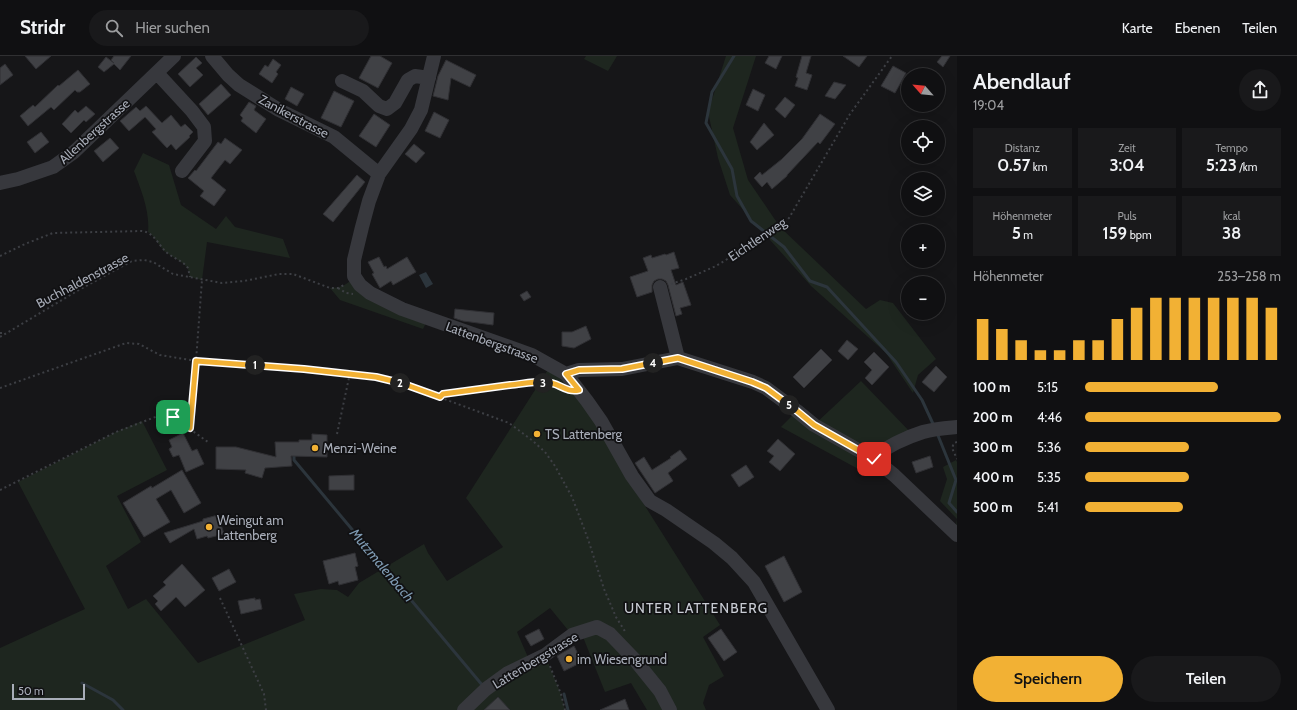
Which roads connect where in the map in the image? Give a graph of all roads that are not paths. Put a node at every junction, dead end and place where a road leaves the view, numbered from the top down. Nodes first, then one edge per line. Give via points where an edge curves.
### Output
1 (174, 56) edge
2 (212, 56) edge
3 (434, 56) edge
4 (157, 73) junction
5 (429, 78) junction
6 (342, 81) dead end
7 (182, 171) dead end
8 (380, 174) junction
9 (0, 183) edge
10 (660, 287) road end
11 (678, 358) junction
12 (566, 374) junction
13 (957, 427) edge
14 (874, 459) junction
15 (957, 534) edge
16 (464, 710) edge
17 (670, 710) edge
18 (828, 710) edge

1 - 4 street, Allenbergstrasse
2 - 8 street, Zanikerstrasse via 239,85 279,110 334,137
3 - 5 street
4 - 7 street via 204,127 206,140
4 - 9 street, Allenbergstrasse via 74,152 53,166
5 - 6 street via 415,76 408,80 395,103 387,109 379,106 363,91
5 - 8 street via 421,110
8 - 12 street, Lattenbergstrasse via 354,260 354,276 360,285 402,309 532,355
10 - 11 street
11 - 12 street via 622,369 579,370
11 - 14 street via 766,388 814,425
12 - 18 street, Lattenbergstrasse via 601,422 650,502 714,543 754,582
13 - 14 street via 924,432 905,439 883,450
14 - 15 street
16 - 17 street, Lattenbergstrasse via 508,673 545,655 572,635 597,627 610,634 635,660 660,691

